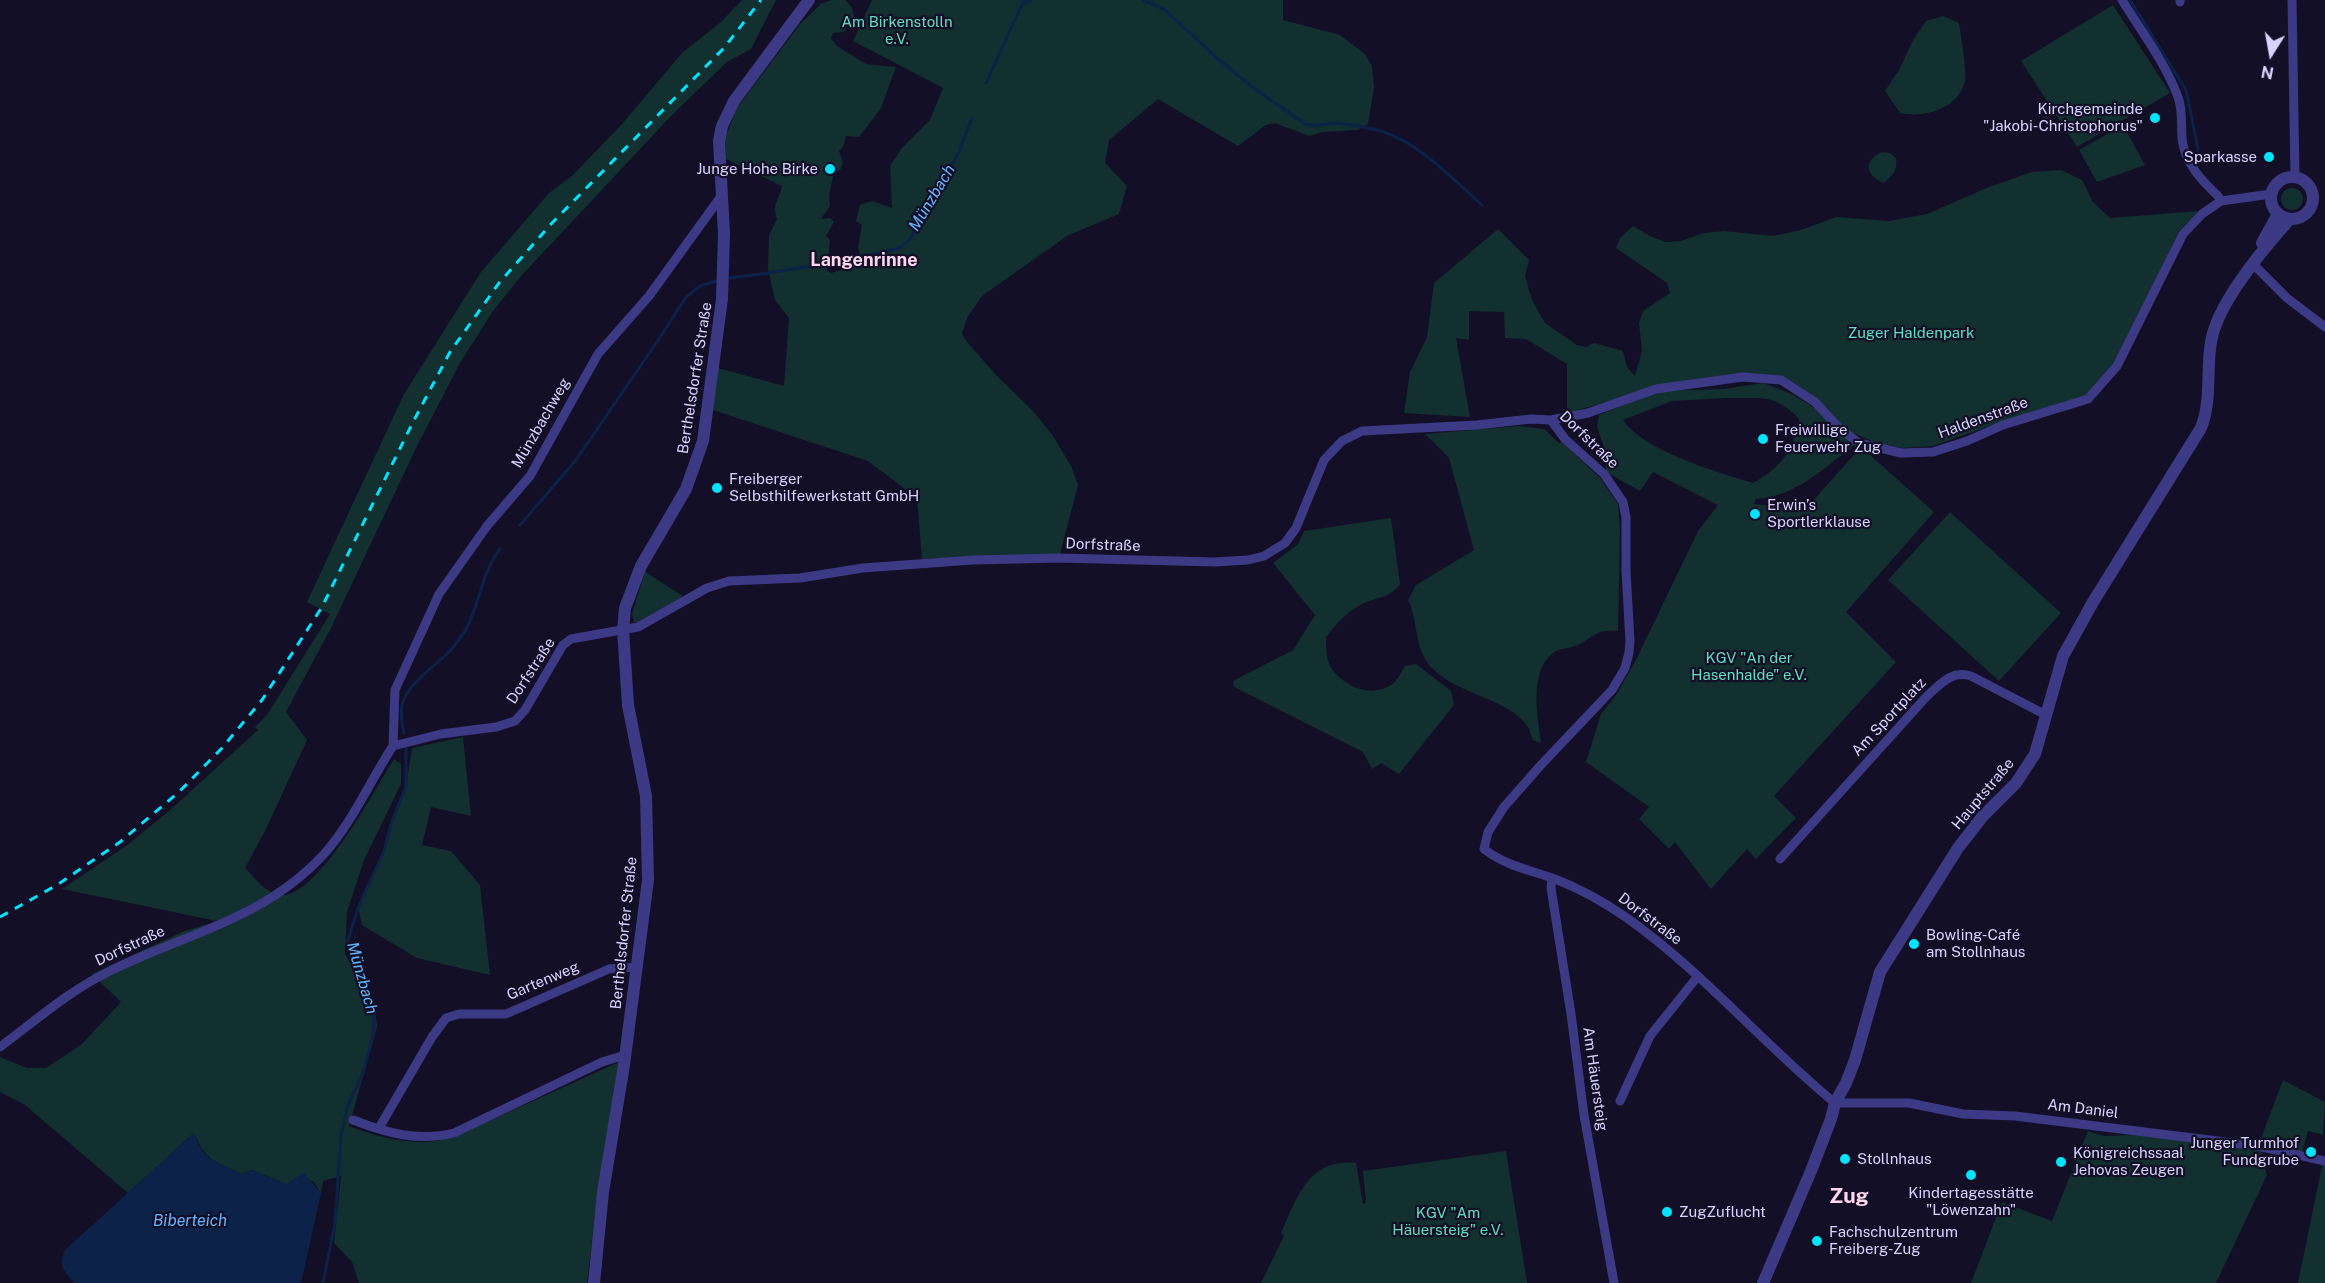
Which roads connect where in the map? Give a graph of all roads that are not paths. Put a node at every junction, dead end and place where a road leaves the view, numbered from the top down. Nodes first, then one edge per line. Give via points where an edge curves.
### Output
1 (808, 0) edge
2 (2122, 0) edge
3 (2292, 0) edge
4 (2295, 178) junction
5 (2325, 186) edge
6 (2312, 191) junction
7 (2271, 194) junction
8 (722, 195) junction
9 (2221, 201) junction
10 (2278, 214) junction
11 (2290, 219) junction
12 (2253, 263) junction
13 (2325, 327) edge
14 (1551, 420) junction
15 (623, 630) junction
16 (2046, 715) junction
17 (397, 744) junction
18 (1780, 859) dead end
19 (1552, 878) junction
20 (638, 967) junction
21 (1698, 976) junction
22 (0, 1047) edge
23 (625, 1055) junction
24 (1620, 1101) dead end
25 (1835, 1103) junction
26 (353, 1120) dead end
27 (379, 1128) junction
28 (2325, 1161) edge
29 (594, 1283) edge
30 (1614, 1283) edge
31 (1763, 1283) edge

1 - 8 street, Berthelsdorfer Straße via 728,112 719,141
2 - 9 street via 2178,97 2182,140 2192,168
3 - 4 street
4 - 6 street
4 - 7 street via 2281,180
5 - 6 street
6 - 11 street via 2312,204 2307,212
7 - 9 street, Haldenstraße
7 - 10 street
8 - 15 street, Berthelsdorfer Straße via 722,299 703,441 686,489 636,577 625,608
8 - 17 street, Münzbachweg via 649,296 598,354 530,477 487,526 439,594 395,690
9 - 14 street, Haldenstraße via 2183,234 2117,366 2088,399 2003,424 1967,441 1933,452 1901,453 1859,443 1815,402 1781,380 1743,377 1656,389 1588,413
10 - 11 street
10 - 12 street, Hauptstraße
11 - 12 street, Hauptstraße
12 - 13 street via 2287,298
12 - 16 street, Hauptstraße via 2215,326 2210,344 2206,415 2201,428 2063,656
14 - 15 street, Dorfstraße via 1353,434 1324,460 1296,528 1285,543 1252,559 973,560 863,568 800,578 729,581 707,588 638,627
14 - 19 street, Dorfstraße via 1565,439 1604,474 1623,502 1630,641 1625,668 1612,690 1504,807 1488,832 1484,849 1496,858
15 - 17 street, Dorfstraße via 580,636 563,645 525,710 514,721
15 - 20 street, Berthelsdorfer Straße via 628,705 646,796 648,880
16 - 18 street, Am Sportplatz via 1971,676 1954,674 1927,696
16 - 25 street, Hauptstraße via 2035,754 2016,783 1958,848 1880,972 1855,1060
17 - 22 street, Dorfstraße via 325,853 280,892 256,909 148,952 93,979
19 - 21 street, Dorfstraße via 1593,896 1627,918
19 - 30 street, Am Häuersteig via 1584,1115
20 - 23 street, Berthelsdorfer Straße
20 - 27 street, Gartenweg via 609,969 507,1014 459,1014 446,1018
21 - 24 street via 1650,1035
21 - 25 street, Dorfstraße
23 - 27 street via 602,1062 454,1133 417,1138
23 - 29 street, Berthelsdorfer Straße via 603,1192
25 - 28 street, Am Daniel via 1909,1103 1963,1114 2015,1116 2258,1146
25 - 31 street, Hauptstraße
26 - 27 street

